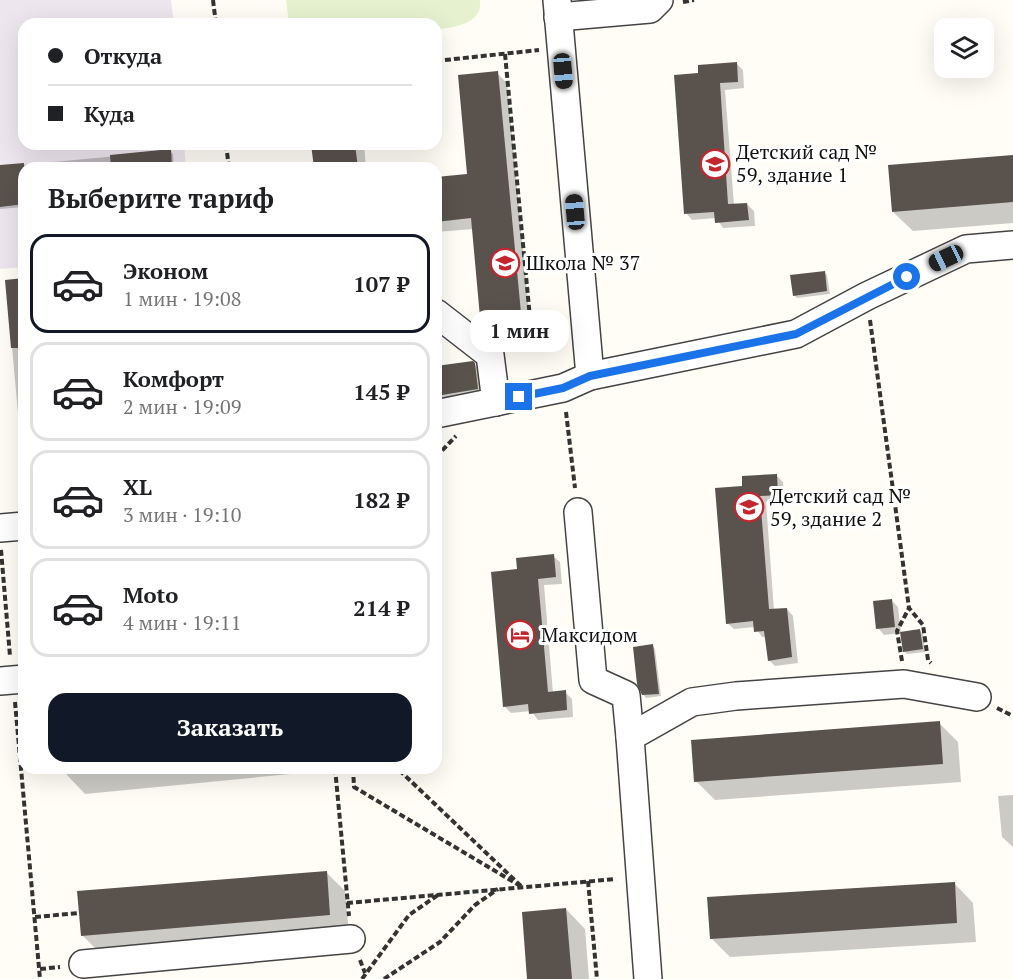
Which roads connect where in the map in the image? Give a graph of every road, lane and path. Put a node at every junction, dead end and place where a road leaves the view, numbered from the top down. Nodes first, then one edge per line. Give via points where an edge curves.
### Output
1 (213, 0) edge
2 (659, 0) edge
3 (557, 8) edge
4 (215, 18) edge
5 (551, 49) dead end
6 (506, 54) junction
7 (442, 60) edge
8 (1013, 245) edge
9 (867, 296) junction
10 (442, 318) edge
11 (492, 371) junction
12 (590, 376) junction
13 (563, 388) junction
14 (496, 402) junction
15 (442, 413) edge
16 (578, 512) joint
17 (18, 526) edge
18 (0, 528) edge
19 (0, 543) edge
20 (909, 608) junction
21 (936, 667) dead end
22 (12, 680) edge
23 (904, 684) junction
24 (977, 697) dead end
25 (630, 737) junction
26 (18, 742) edge
27 (21, 774) edge
28 (336, 774) edge
29 (353, 774) edge
30 (404, 774) edge
31 (640, 876) junction
32 (588, 881) junction
33 (522, 887) junction
34 (498, 889) junction
35 (439, 895) junction
36 (347, 903) junction
37 (79, 913) dead end
38 (35, 917) junction
39 (351, 939) joint
40 (83, 964) dead end
41 (148, 969) edge
42 (40, 979) edge
43 (362, 979) edge
44 (384, 979) edge
45 (597, 979) edge
46 (648, 979) edge

1 - 4 path
2 - 3 lane via 650,9
3 - 12 lane
5 - 6 path
6 - 7 path
6 - 11 path via 531,318 509,356
8 - 9 lane via 966,249
9 - 12 lane via 796,334
9 - 20 path
10 - 11 lane via 490,355
11 - 14 lane
12 - 13 lane
13 - 14 lane
13 - 16 path
14 - 15 lane
16 - 25 lane via 593,680 626,695
17 - 18 lane
19 - 22 path
20 - 21 path via 923,625 928,660
20 - 23 path via 897,631
22 - 26 path
23 - 24 lane
23 - 25 lane via 692,702
25 - 31 lane
27 - 38 path
28 - 36 path
29 - 33 path via 354,787
30 - 33 path
31 - 32 path
31 - 46 lane
32 - 33 path
32 - 45 path
33 - 34 path
34 - 35 path
34 - 44 path via 475,905 440,942
35 - 36 path
35 - 43 path via 409,915
36 - 39 path
37 - 38 path
38 - 42 path
39 - 41 lane
40 - 41 lane

